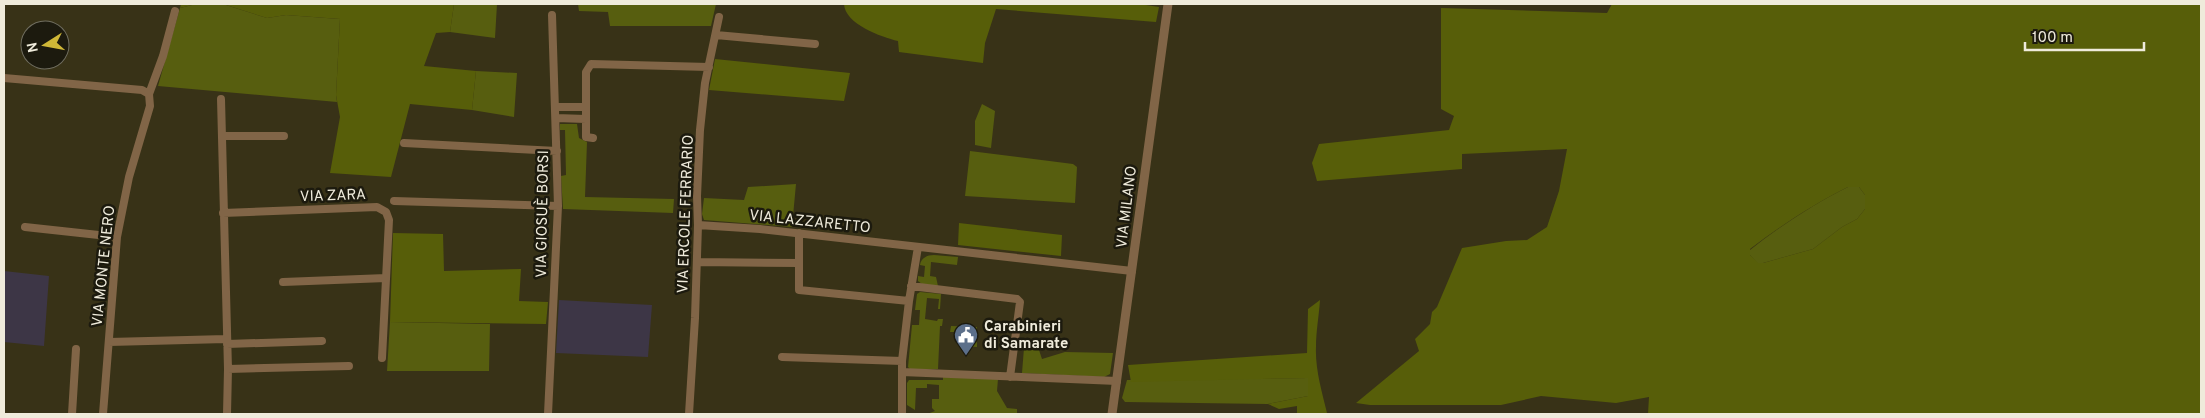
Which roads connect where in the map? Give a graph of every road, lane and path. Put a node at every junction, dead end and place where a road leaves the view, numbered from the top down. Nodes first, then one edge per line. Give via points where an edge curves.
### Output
1 (1168, 4) edge
2 (175, 11) dead end
3 (552, 15) dead end
4 (719, 17) dead end
5 (716, 35) junction
6 (815, 44) dead end
7 (708, 67) junction
8 (4, 78) edge
9 (149, 94) junction
10 (221, 99) dead end
11 (556, 107) junction
12 (586, 107) junction
13 (556, 118) junction
14 (586, 119) junction
15 (222, 136) junction
16 (284, 136) dead end
17 (593, 138) dead end
18 (404, 143) dead end
19 (557, 151) junction
20 (394, 201) dead end
21 (558, 206) junction
22 (223, 213) junction
23 (698, 225) junction
24 (25, 227) dead end
25 (799, 233) junction
26 (117, 236) junction
27 (918, 247) junction
28 (697, 262) junction
29 (799, 263) junction
30 (1132, 271) junction
31 (386, 278) junction
32 (283, 282) dead end
33 (911, 286) junction
34 (908, 301) junction
35 (226, 341) junction
36 (322, 341) dead end
37 (109, 342) junction
38 (76, 349) dead end
39 (782, 357) dead end
40 (382, 358) dead end
41 (902, 361) junction
42 (350, 366) dead end
43 (228, 369) junction
44 (902, 372) junction
45 (1010, 377) junction
46 (1117, 381) junction
47 (72, 414) edge
48 (104, 414) edge
49 (227, 414) edge
50 (548, 414) edge
51 (689, 414) edge
52 (902, 414) edge
53 (1112, 414) edge

1 - 30 street, VIA MILANO
2 - 9 street, VIA MONTE NERO
3 - 11 street, VIA GIOSUÈ BORSI
4 - 5 street, VIA ERCOLE FERRARIO
5 - 6 street
5 - 7 street, VIA ERCOLE FERRARIO
7 - 12 street via 591,64 586,72
7 - 23 street, VIA ERCOLE FERRARIO via 700,140
8 - 9 street via 142,90
9 - 26 street, VIA MONTE NERO via 150,106 129,177
10 - 15 street
11 - 12 street
11 - 13 street, VIA GIOSUÈ BORSI
12 - 14 street
13 - 14 street
13 - 19 street, VIA GIOSUÈ BORSI
14 - 17 street via 586,137
15 - 16 street
15 - 22 street
18 - 19 street
19 - 21 street, VIA GIOSUÈ BORSI
20 - 21 street
21 - 50 street, VIA GIOSUÈ BORSI
22 - 31 street, VIA ZARA via 378,207 386,212 389,220
22 - 35 street
23 - 25 street, VIA LAZZARETTO
23 - 28 street, VIA ERCOLE FERRARIO
24 - 26 street
25 - 27 street, VIA LAZZARETTO
25 - 29 street
26 - 37 street, VIA MONTE NERO
27 - 30 street, VIA LAZZARETTO
27 - 33 street
28 - 29 street
28 - 51 street, VIA ERCOLE FERRARIO
29 - 34 street via 799,290
30 - 46 street, VIA MILANO
31 - 32 street
31 - 40 street, VIA ZARA
33 - 34 street
33 - 45 street via 1017,299 1020,302
34 - 41 street
35 - 36 street
35 - 37 street
35 - 43 street
37 - 48 street, VIA MONTE NERO
38 - 47 street
39 - 41 street
41 - 44 street
42 - 43 street
43 - 49 street
44 - 45 street
44 - 52 street
45 - 46 street
46 - 53 street, VIA MILANO

